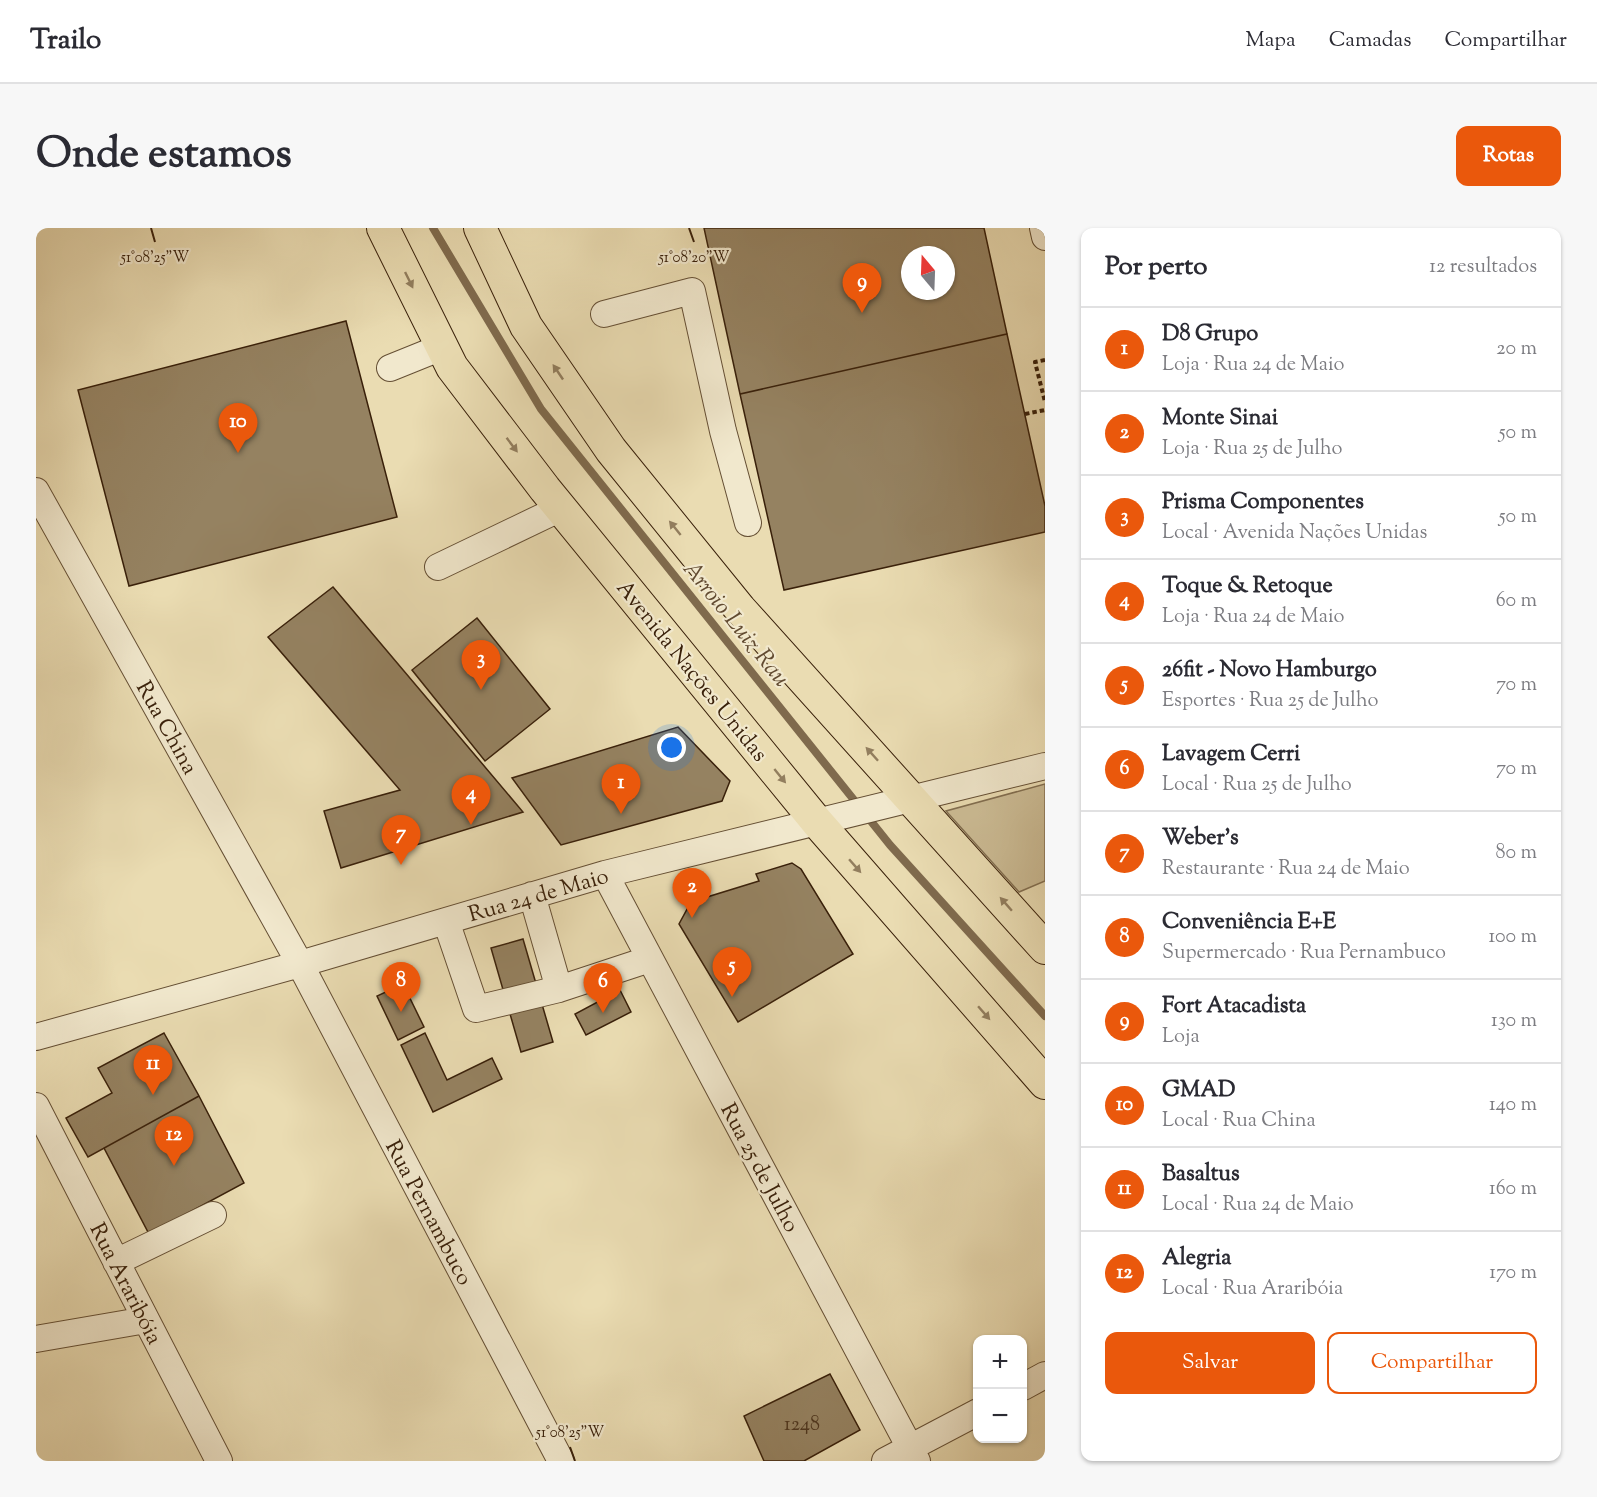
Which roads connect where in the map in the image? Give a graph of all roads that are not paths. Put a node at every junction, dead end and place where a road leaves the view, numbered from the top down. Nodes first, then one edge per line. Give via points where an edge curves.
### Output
1 (383, 228) edge
2 (480, 228) edge
3 (1043, 228) edge
4 (1045, 237) edge
5 (604, 314) dead end
6 (442, 347) junction
7 (390, 368) dead end
8 (36, 491) edge
9 (561, 508) junction
10 (748, 523) dead end
11 (438, 567) dead end
12 (1045, 765) edge
13 (912, 797) junction
14 (817, 822) junction
15 (605, 874) junction
16 (532, 895) junction
17 (446, 921) junction
18 (1045, 948) edge
19 (650, 959) junction
20 (300, 964) junction
21 (559, 989) junction
22 (36, 1037) edge
23 (1045, 1083) edge
24 (36, 1106) edge
25 (213, 1215) dead end
26 (116, 1262) junction
27 (146, 1320) junction
28 (36, 1339) edge
29 (1045, 1375) edge
30 (1027, 1385) edge
31 (973, 1415) edge
32 (913, 1455) edge
33 (219, 1461) edge
34 (561, 1461) edge
35 (885, 1461) edge

1 -> 6 main road, Avenida Nações Unidas
13 -> 2 main road via 740,609 611,450 526,326
3 - 4 street
5 - 10 street via 692,291
6 - 7 street
6 -> 9 main road, Avenida Nações Unidas via 452,367
8 - 20 street, Rua China
9 - 11 street
9 -> 14 main road, Avenida Nações Unidas
12 - 13 street, Rua 24 de Maio
13 - 14 street, Rua 24 de Maio
18 -> 13 main road
14 - 15 street, Rua 24 de Maio
14 -> 23 main road, Avenida Nações Unidas
15 - 16 street, Rua 24 de Maio
15 - 19 street, Rua 25 de Julho
16 - 17 street, Rua 24 de Maio
16 - 21 street
17 - 20 street, Rua 24 de Maio
17 - 21 street via 476,1009
19 - 21 street
19 - 32 street, Rua 25 de Julho
20 - 22 street, Rua 24 de Maio
20 - 34 street, Rua Pernambuco
24 - 26 street, Rua Araribóia
25 - 26 street
26 - 27 street, Rua Araribóia
27 - 28 street
27 - 33 street, Rua Araribóia
29 - 30 street
31 - 32 street
32 - 35 street

